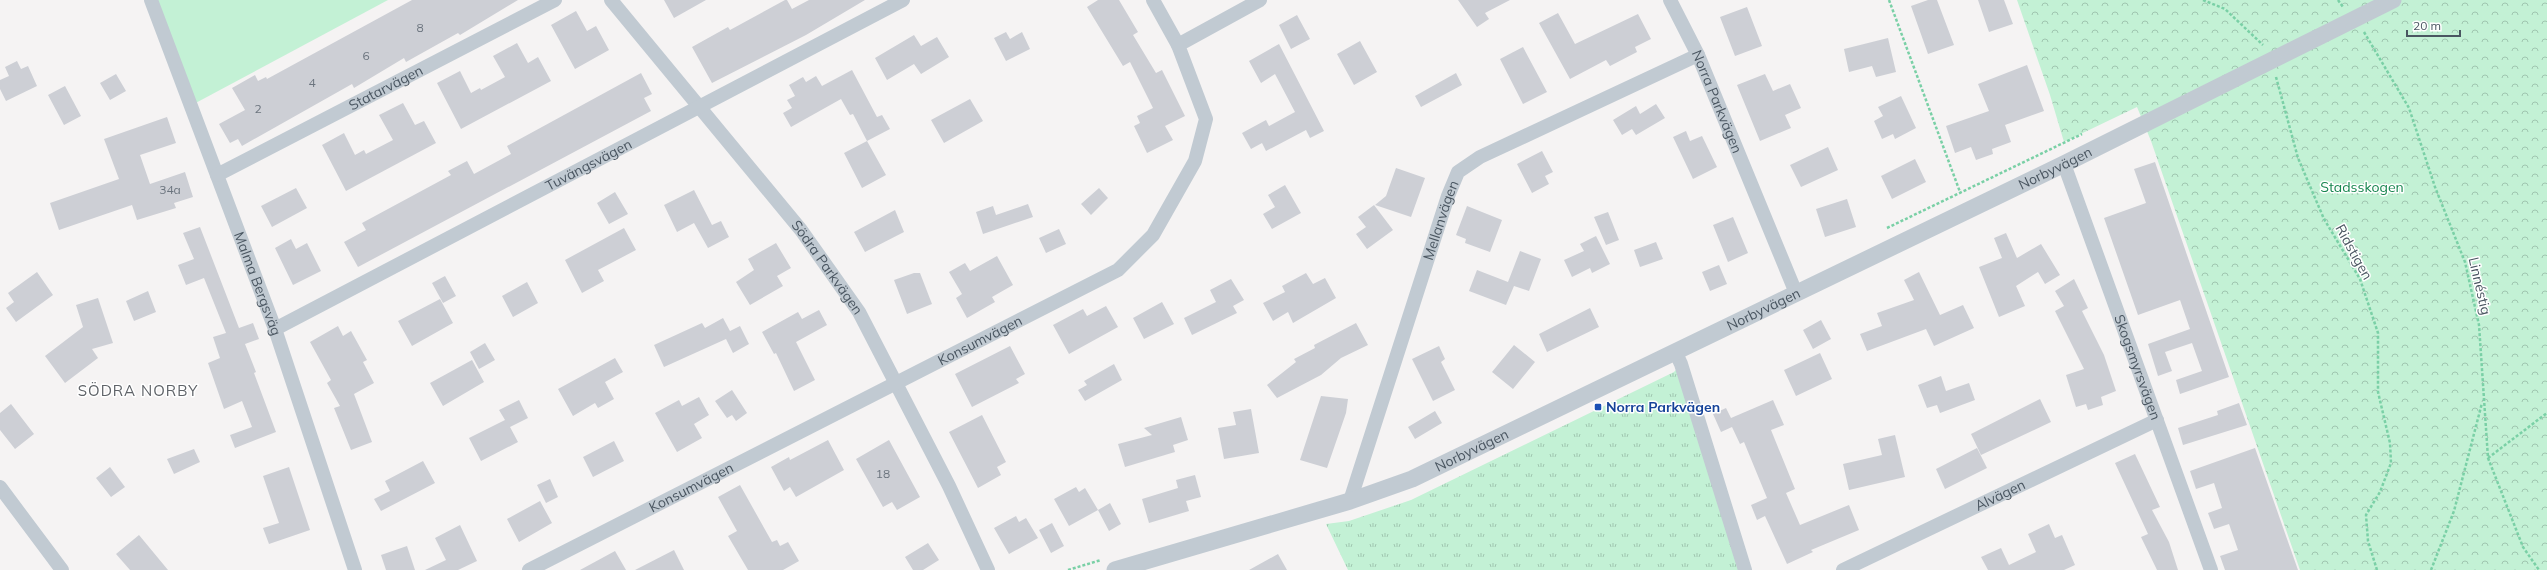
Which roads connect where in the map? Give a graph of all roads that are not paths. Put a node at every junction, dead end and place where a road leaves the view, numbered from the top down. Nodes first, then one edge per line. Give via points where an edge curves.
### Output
1 (151, 0) edge
2 (555, 0) edge
3 (611, 0) edge
4 (903, 0) edge
5 (1153, 0) edge
6 (1260, 0) edge
7 (1670, 0) edge
8 (2393, 0) edge
9 (1178, 45) junction
10 (1698, 55) junction
11 (699, 108) junction
12 (2064, 164) junction
13 (217, 175) junction
14 (1796, 293) junction
15 (275, 329) junction
16 (1675, 351) junction
17 (896, 382) junction
18 (2157, 420) junction
19 (0, 487) edge
20 (1350, 501) junction
21 (1109, 564) edge
22 (62, 570) edge
23 (355, 570) edge
24 (529, 570) edge
25 (988, 570) edge
26 (1745, 570) edge
27 (1843, 570) edge
28 (2210, 570) edge

1 - 13 street, Malma Bergsväg
2 - 13 street, Statarvägen
3 - 11 street, Södra Parkvägen
4 - 11 street, Tuvängsvägen
5 - 9 street, Konsumvägen
6 - 9 street
7 - 10 street, Norra Parkvägen
8 - 12 street, Norbyvägen via 2347,14 2272,62
9 - 17 street, Konsumvägen via 1206,119 1195,161 1153,235 1118,270
10 - 14 street, Norra Parkvägen
10 - 20 street, Mellanvägen via 1480,157 1458,172 1448,196
11 - 15 street, Tuvängsvägen
11 - 17 street, Södra Parkvägen via 801,230 859,312
12 - 14 street, Norbyvägen
12 - 18 street, Skogsmyrsvägen
13 - 15 street, Malma Bergsväg
14 - 16 street, Norbyvägen
15 - 23 street, Malma Bergsväg
16 - 20 street, Norbyvägen via 1412,479
16 - 26 street
17 - 24 street, Konsumvägen
17 - 25 street, Södra Parkvägen
18 - 27 street, Alvägen
18 - 28 street, Skogsmyrsvägen
19 - 22 street
20 - 21 street, Norbyvägen

